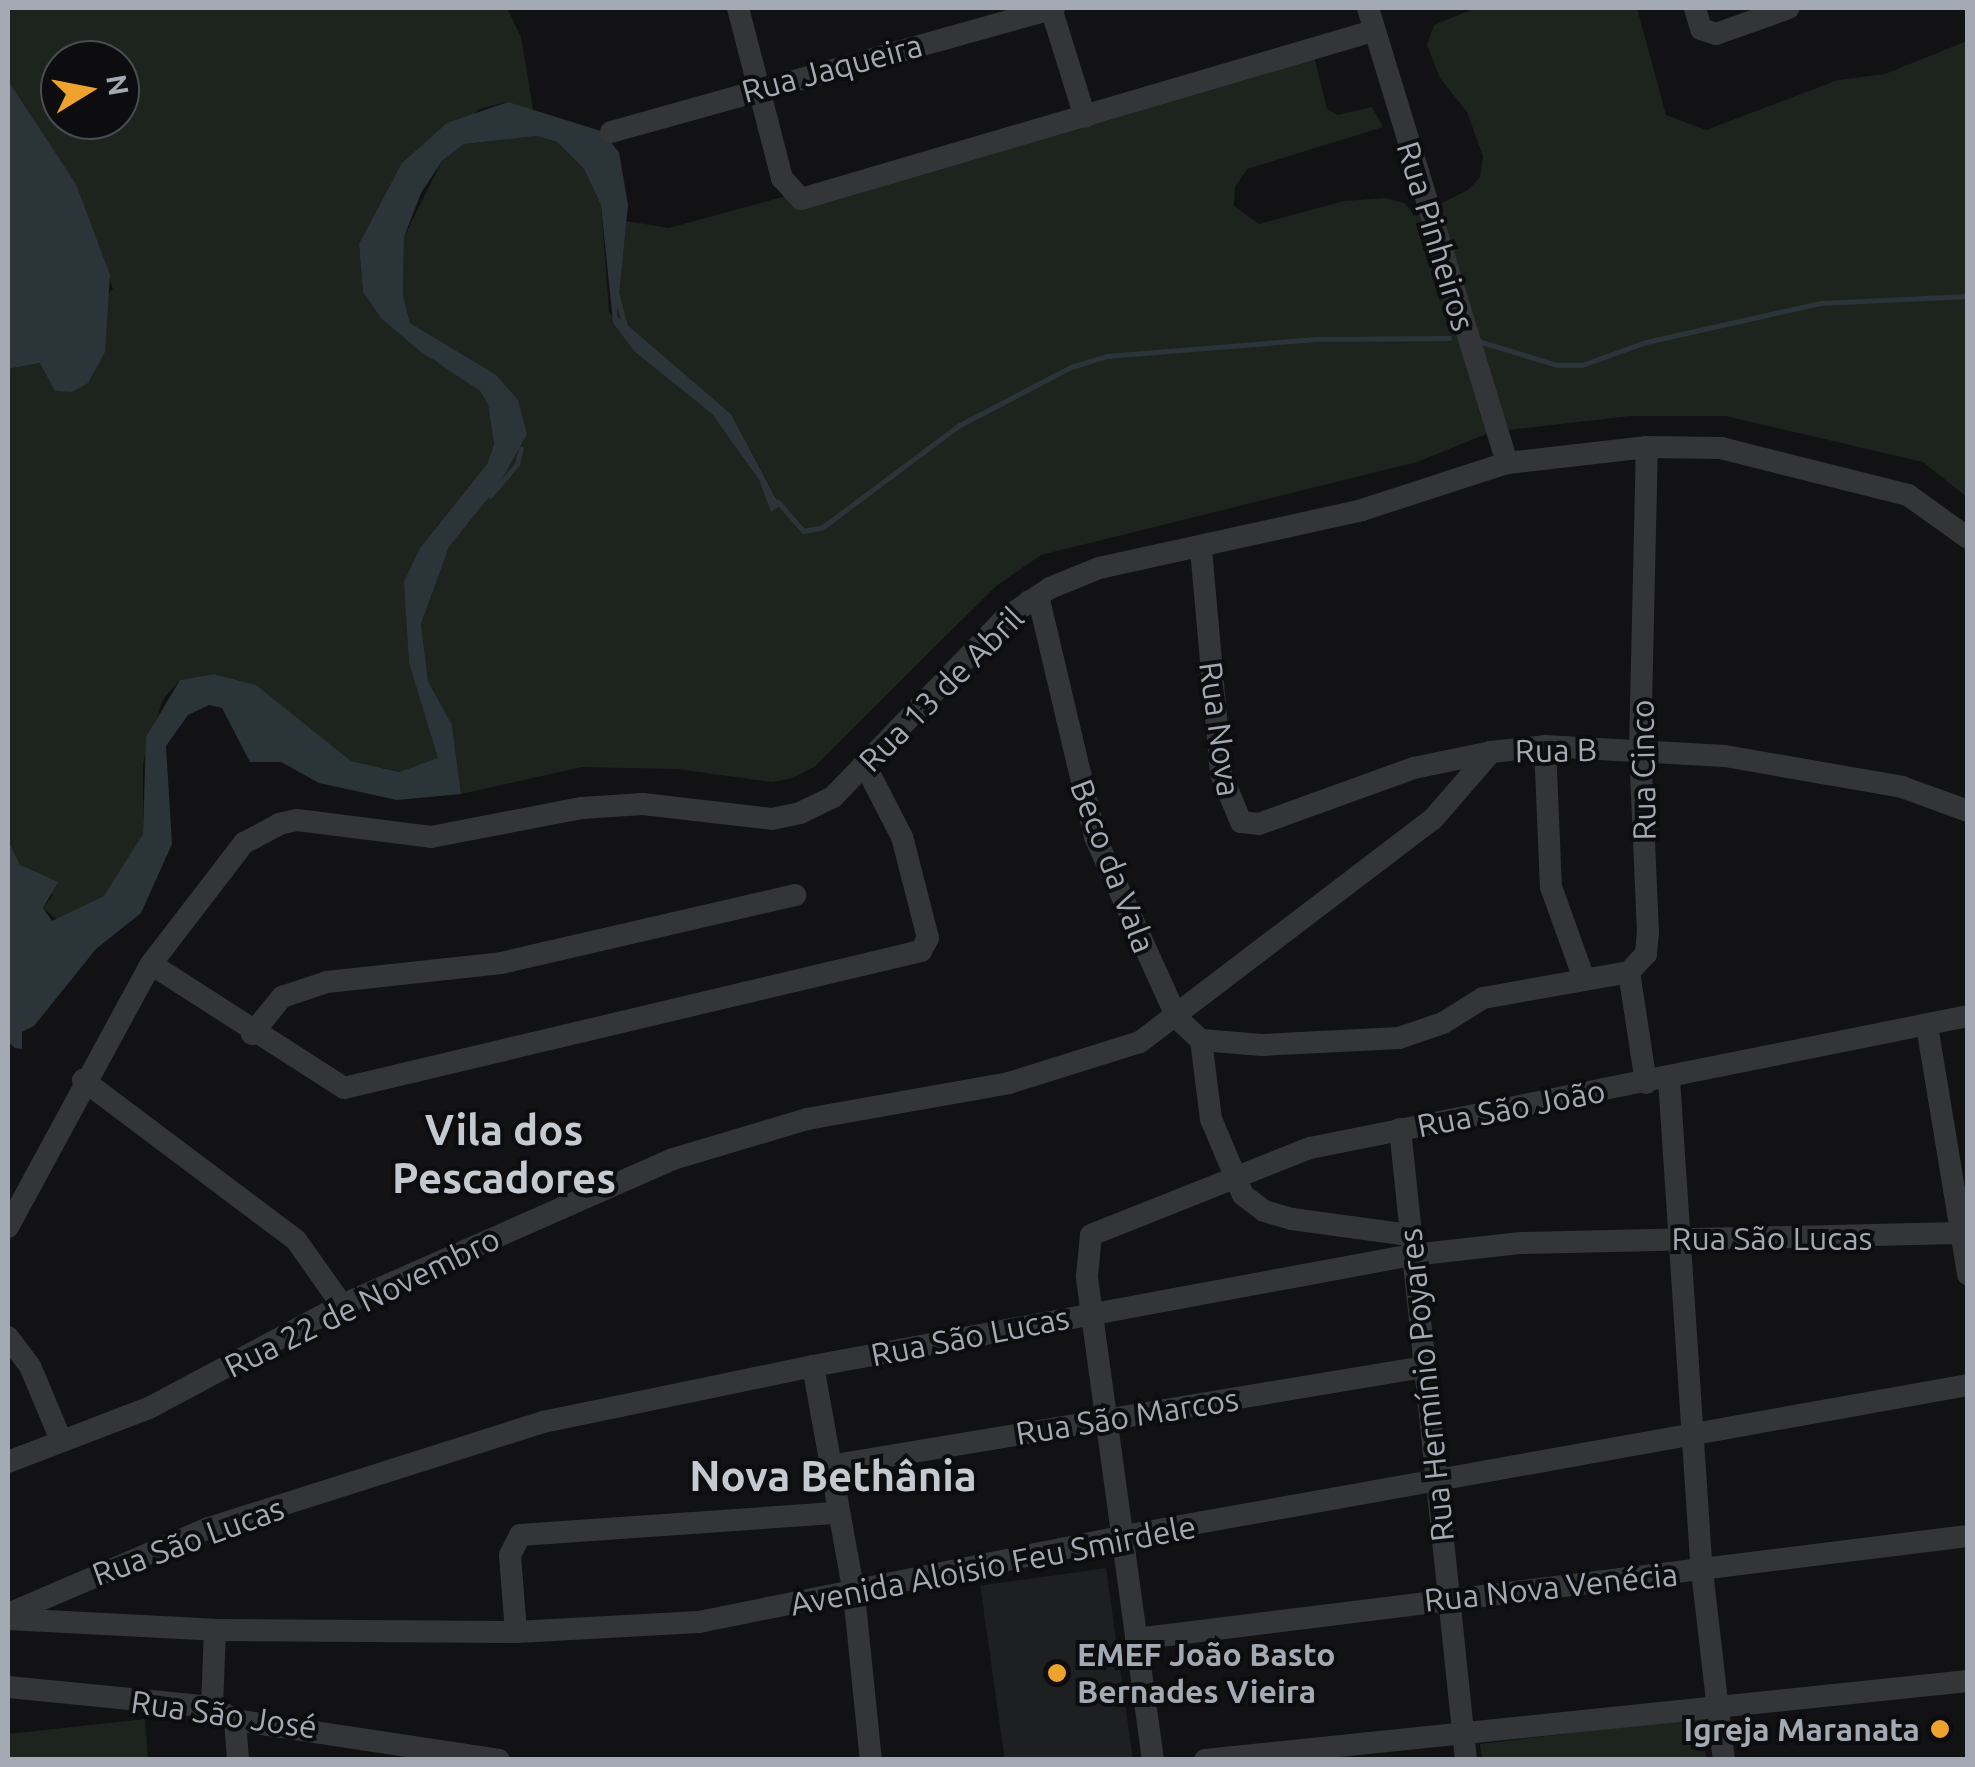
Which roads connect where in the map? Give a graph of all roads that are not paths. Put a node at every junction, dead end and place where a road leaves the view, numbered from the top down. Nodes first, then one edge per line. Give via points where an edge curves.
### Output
1 (738, 8) edge
2 (1052, 8) edge
3 (1368, 8) edge
4 (1790, 8) edge
5 (1698, 18) edge
6 (1373, 31) junction
7 (758, 88) junction
8 (1085, 116) junction
9 (611, 132) dead end
10 (1646, 447) junction
11 (1507, 463) junction
12 (1968, 538) edge
13 (1201, 549) junction
14 (1028, 601) junction
15 (1545, 746) junction
16 (1640, 750) junction
17 (1491, 752) junction
18 (864, 763) junction
19 (1968, 810) edge
20 (795, 895) dead end
21 (150, 964) junction
22 (1629, 972) junction
23 (1583, 976) junction
24 (1968, 1016) edge
25 (1177, 1018) junction
26 (1927, 1026) junction
27 (252, 1034) junction
28 (1200, 1040) junction
29 (1669, 1079) junction
30 (83, 1080) junction
31 (1646, 1083) junction
32 (1400, 1129) junction
33 (1234, 1181) junction
34 (8, 1227) edge
35 (1964, 1234) edge
36 (1679, 1238) junction
37 (1410, 1245) junction
38 (1968, 1276) edge
39 (342, 1305) junction
40 (1094, 1313) junction
41 (8, 1337) edge
42 (812, 1366) junction
43 (1424, 1366) junction
44 (1968, 1385) edge
45 (1108, 1420) junction
46 (1697, 1434) junction
47 (61, 1440) junction
48 (8, 1462) edge
49 (829, 1466) junction
50 (1439, 1482) junction
51 (836, 1513) junction
52 (1968, 1536) edge
53 (1118, 1538) junction
54 (1702, 1572) junction
55 (854, 1594) junction
56 (1448, 1596) junction
57 (8, 1616) edge
58 (215, 1630) junction
59 (516, 1632) junction
60 (1136, 1639) junction
61 (1968, 1681) edge
62 (8, 1687) edge
63 (1718, 1705) junction
64 (212, 1707) junction
65 (236, 1720) junction
66 (1464, 1728) junction
67 (238, 1760) edge
68 (498, 1760) edge
69 (871, 1760) edge
70 (1154, 1760) edge
71 (1205, 1760) edge
72 (1466, 1760) edge
73 (1724, 1760) edge

1 - 7 street
2 - 7 street, Rua Jaqueira
2 - 8 street
3 - 6 street, Rua Pinheiros
4 - 5 street via 1724,32
6 - 8 street
6 - 11 street, Rua Pinheiros
7 - 8 street via 782,178 794,197
7 - 9 street, Rua Jaqueira
10 - 11 street, Rua 13 de Abril
10 - 12 street, Rua 13 de Abril via 1720,448 1862,482 1921,502
10 - 16 street, Rua Cinco
11 - 13 street, Rua 13 de Abril via 1362,510
13 - 14 street, Rua 13 de Abril via 1099,568
13 - 17 street, Rua Nova via 1221,774 1240,822 1260,824 1414,768
14 - 18 street, Rua 13 de Abril
14 - 25 street, Beco da Vala via 1040,604 1095,837
15 - 16 street, Rua B
15 - 17 street, Rua B
15 - 23 street via 1551,887
16 - 19 street, Rua B via 1725,756 1902,787
16 - 22 street, Rua Cinco via 1648,932 1646,954
17 - 25 street, Rua B via 1433,819 1257,947
18 - 21 street, Rua 13 de Abril via 822,806 772,819 643,804 582,808 461,836 279,824 234,854
18 - 27 street via 902,836 927,946 360,1086 332,1087
20 - 27 street via 501,963 327,982 282,996
21 - 27 street
21 - 30 street, Rua 13 de Abril
22 - 23 street
22 - 31 street
23 - 28 street via 1483,998 1443,1023 1399,1038 1262,1045
24 - 26 street, Rua São João
25 - 28 street
25 - 39 street, Rua 22 de Novembro via 1119,1051 1009,1083 807,1119 673,1159
26 - 29 street, Rua São João
26 - 35 street
28 - 33 street via 1211,1119
29 - 31 street, Rua São João
29 - 36 street
30 - 34 street, Rua 13 de Abril
30 - 39 street via 296,1240
31 - 32 street, Rua São João
32 - 33 street, Rua São João via 1310,1148
32 - 37 street, Rua Hermínio Poyares
33 - 37 street via 1264,1211
33 - 40 street, Rua São João via 1101,1230 1086,1244
35 - 36 street, Rua São Lucas
35 - 38 street
36 - 37 street, Rua São Lucas
36 - 46 street
37 - 40 street, Rua São Lucas
37 - 43 street, Rua Hermínio Poyares
39 - 47 street, Rua 22 de Novembro via 149,1408
40 - 42 street, Rua São Lucas
40 - 45 street
41 - 47 street via 30,1366
42 - 49 street
42 - 57 street, Rua São Lucas via 543,1422 209,1528
43 - 45 street, Rua São Marcos
43 - 50 street, Rua Hermínio Poyares
44 - 46 street, Avenida Aloisio Feu Smirdele
45 - 49 street, Rua São Marcos
45 - 53 street
46 - 50 street, Avenida Aloisio Feu Smirdele
46 - 54 street
47 - 48 street, Rua 22 de Novembro
49 - 51 street
50 - 53 street, Avenida Aloisio Feu Smirdele
50 - 56 street, Rua Hermínio Poyares
51 - 55 street
51 - 59 street via 520,1535 510,1555
52 - 54 street, Rua Nova Venécia
53 - 55 street, Avenida Aloisio Feu Smirdele
53 - 60 street
54 - 56 street, Rua Nova Venécia
54 - 63 street
55 - 59 street, Avenida Aloisio Feu Smirdele via 620,1631
55 - 69 street
56 - 60 street, Rua Nova Venécia
56 - 66 street, Rua Hermínio Poyares
57 - 58 street, Avenida Aloisio Feu Smirdele
58 - 59 street, Avenida Aloisio Feu Smirdele
58 - 64 street
60 - 70 street
61 - 63 street
62 - 64 street, Rua São José
63 - 66 street
63 - 73 street
64 - 65 street, Rua São José
65 - 67 street
65 - 68 street, Rua São José
66 - 71 street
66 - 72 street, Rua Hermínio Poyares

